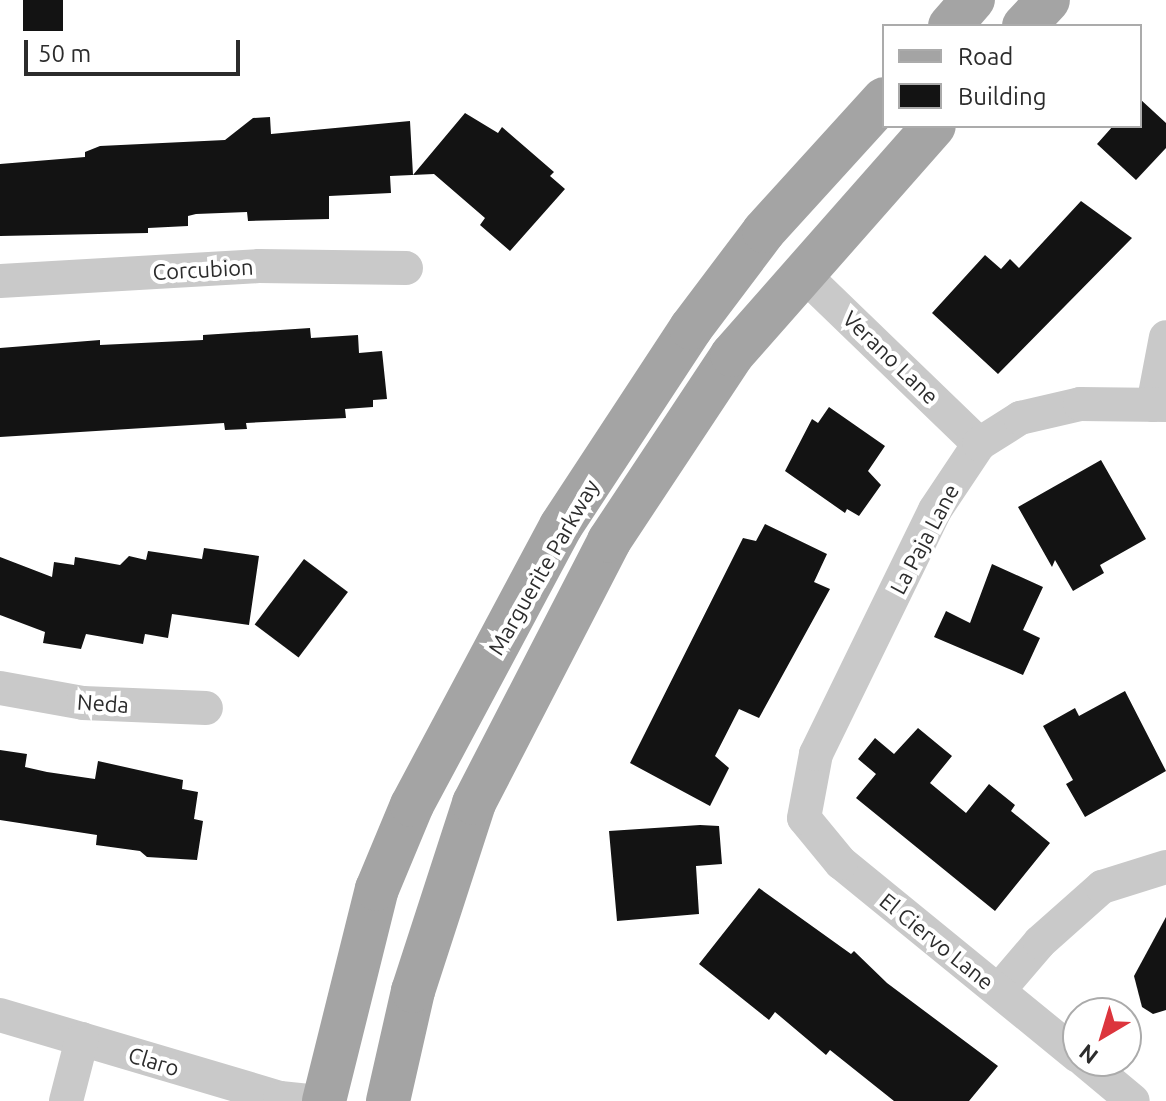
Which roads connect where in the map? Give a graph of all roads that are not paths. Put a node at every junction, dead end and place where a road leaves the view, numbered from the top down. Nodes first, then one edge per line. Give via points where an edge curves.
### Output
1 (973, 0) edge
2 (1048, 0) edge
3 (952, 24) edge
4 (1026, 24) edge
5 (882, 101) edge
6 (932, 128) edge
7 (406, 268) dead end
8 (801, 272) junction
9 (0, 281) edge
10 (1166, 337) edge
11 (1160, 405) edge
12 (979, 444) junction
13 (0, 688) edge
14 (206, 708) dead end
15 (804, 818) joint
16 (1166, 867) edge
17 (999, 990) junction
18 (0, 1015) edge
19 (82, 1039) junction
20 (1062, 1043) edge
21 (1104, 1077) edge
22 (66, 1101) edge
23 (309, 1101) edge
24 (324, 1101) edge
25 (388, 1101) edge
26 (1133, 1101) edge

1 - 3 main road
2 - 4 main road
5 - 24 main road, Marguerite Parkway via 764,231 718,291 561,526 412,805 377,889
6 - 8 main road, Marguerite Parkway
7 - 9 street, Corcubion via 259,266
8 - 12 street, Verano Lane
8 - 25 main road, Marguerite Parkway via 732,355 609,541 474,803 413,991
10 - 11 street
11 - 12 street, La Paja Lane via 1080,404 1020,418
12 - 15 street, La Paja Lane via 935,510 816,754
13 - 14 street, Neda via 83,703
15 - 17 street, El Ciervo Lane via 841,863
16 - 17 street via 1102,887 1040,942
17 - 20 street, El Ciervo Lane
18 - 19 street, Claro
19 - 22 street
19 - 23 street, Claro via 280,1098
21 - 26 street

